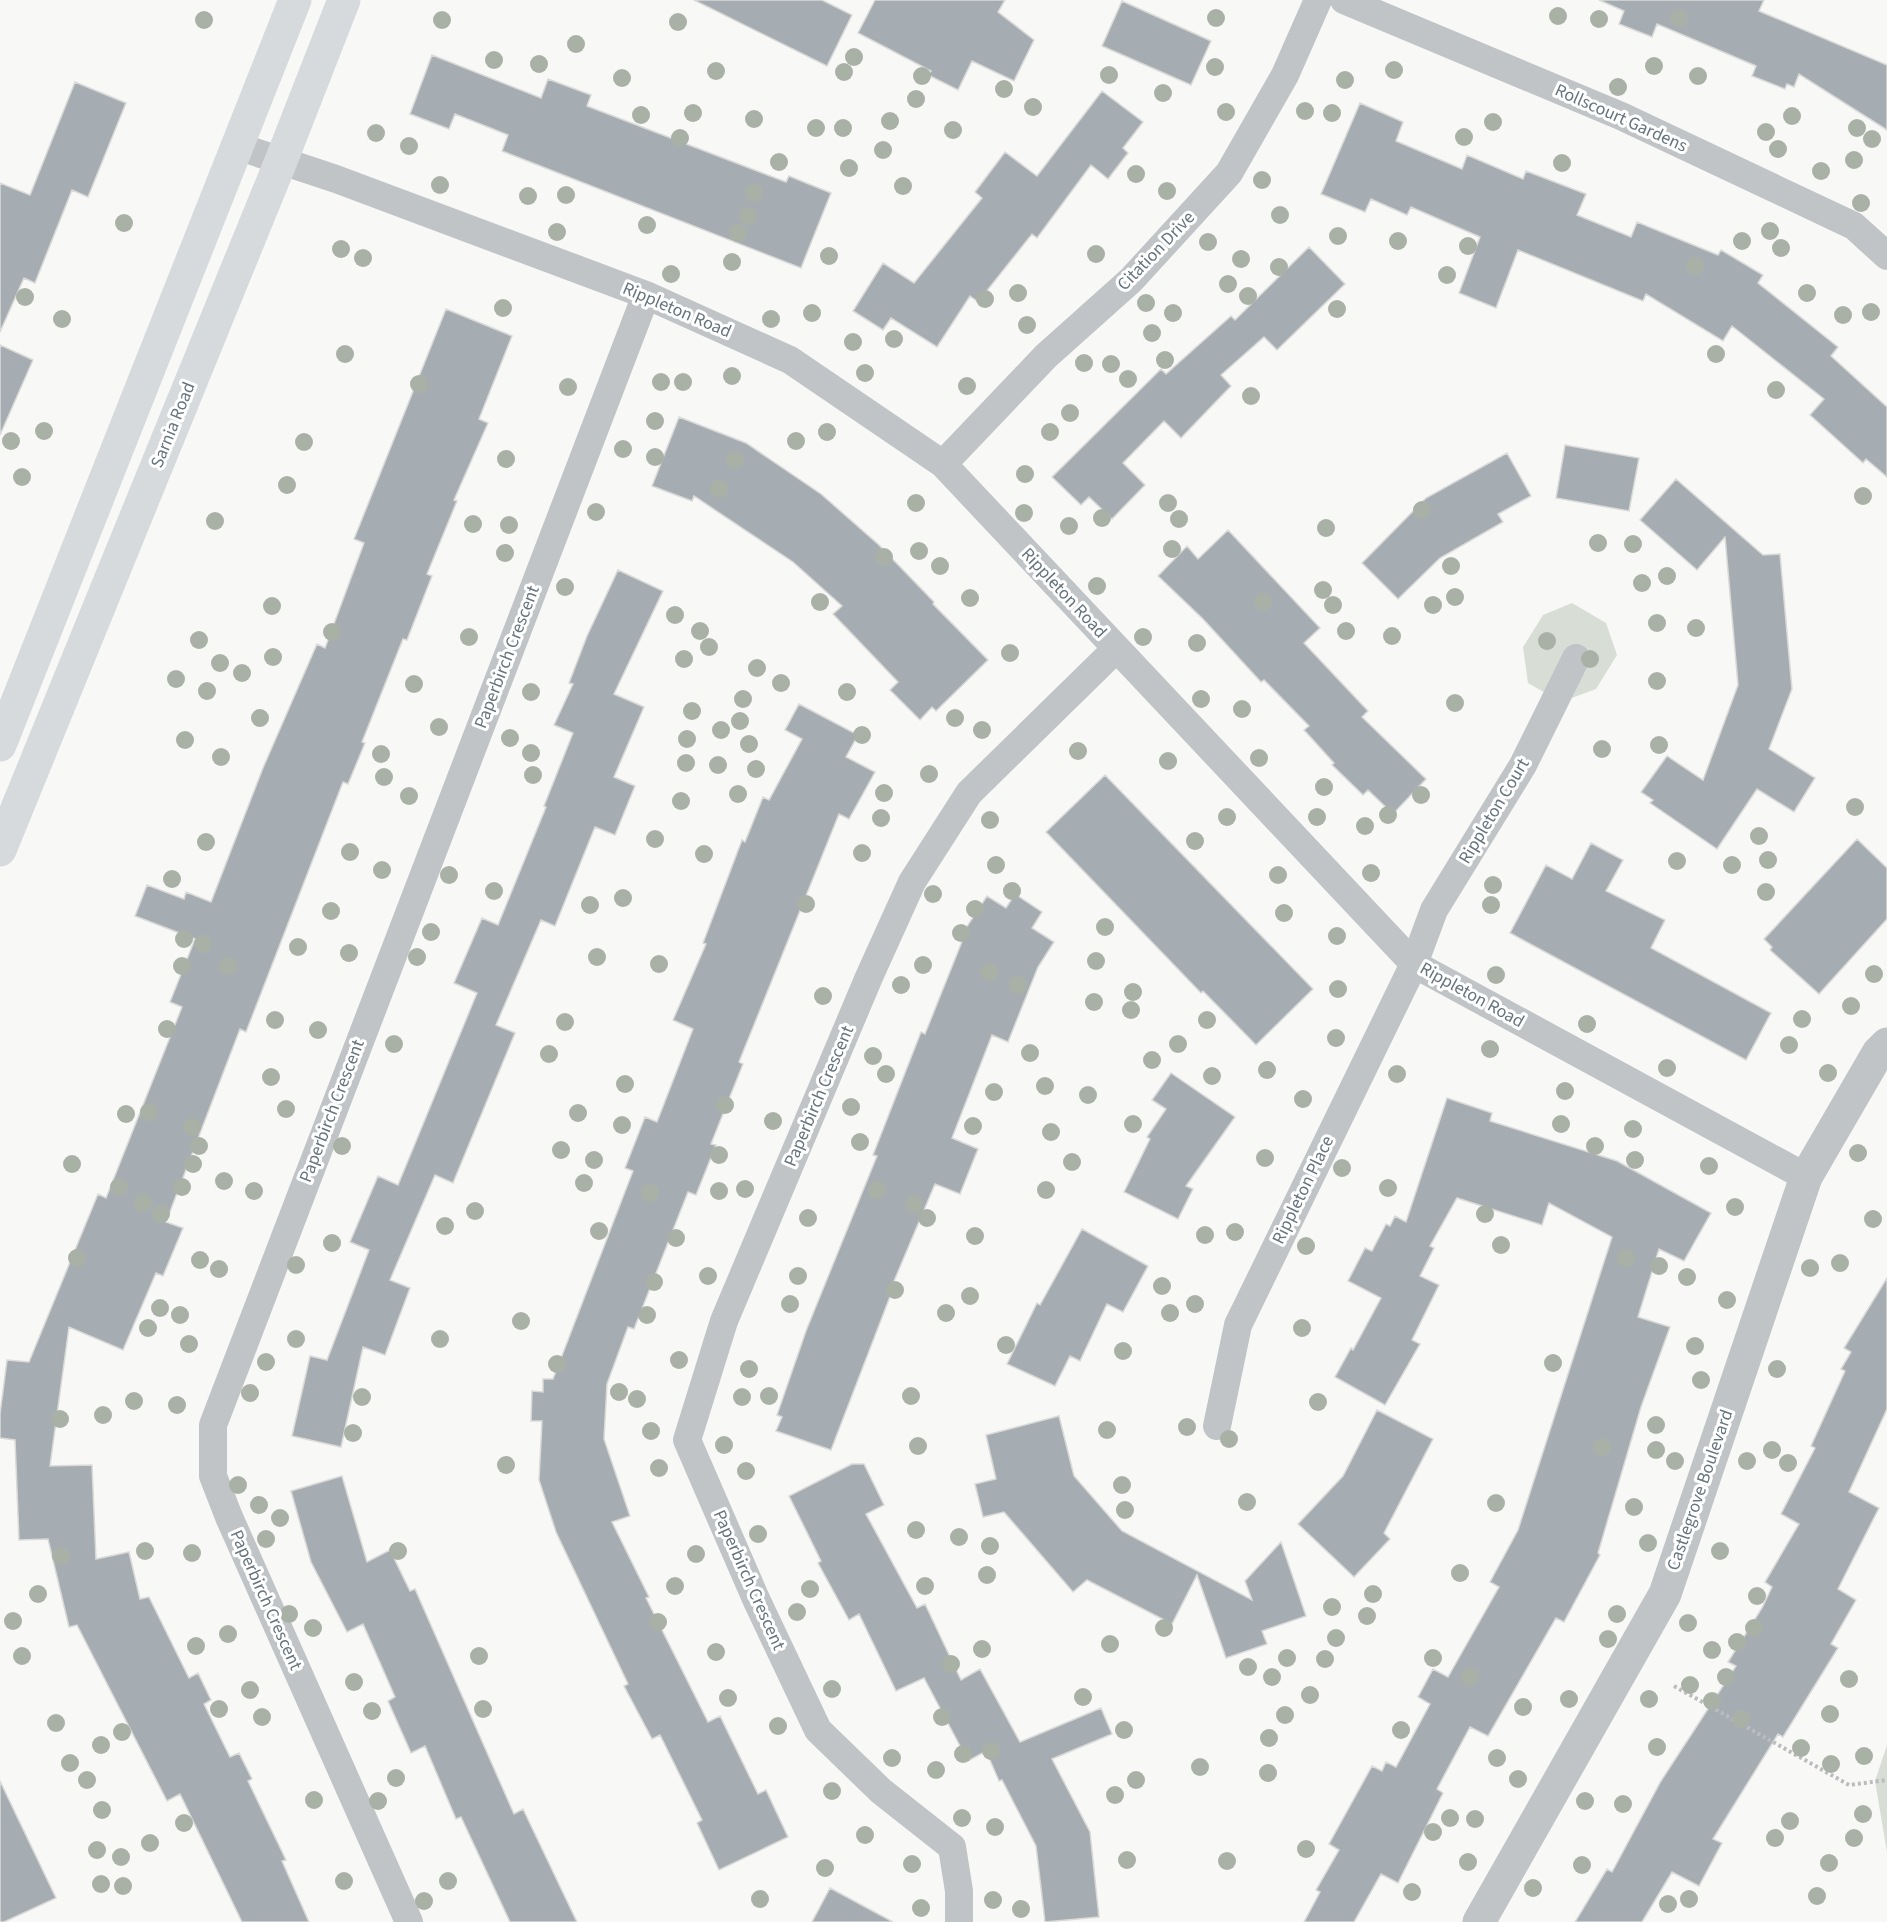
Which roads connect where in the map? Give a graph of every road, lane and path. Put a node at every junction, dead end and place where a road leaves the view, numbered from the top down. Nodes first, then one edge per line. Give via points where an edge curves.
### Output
1 (295, 0) edge
2 (344, 0) edge
3 (1318, 0) edge
4 (1344, 0) edge
5 (237, 146) junction
6 (281, 161) junction
7 (1887, 256) edge
8 (646, 295) junction
9 (943, 464) junction
10 (1116, 649) junction
11 (1576, 658) dead end
12 (0, 745) edge
13 (0, 850) edge
14 (1414, 964) junction
15 (1887, 1044) edge
16 (1806, 1177) junction
17 (1217, 1426) dead end
18 (1674, 1686) dead end
19 (1887, 1780) edge
20 (409, 1922) edge
21 (959, 1922) edge
22 (1479, 1922) edge

1 - 5 main road
2 - 6 main road, Sarnia Road
3 - 9 street, Citation Drive via 1285,75 1230,173 1131,280 1046,356
4 - 7 street, Rollscourt Gardens via 1621,116 1854,226
5 - 6 street, Rippleton Road
5 - 12 main road
6 - 8 street, Rippleton Road
6 - 13 main road, Sarnia Road
8 - 9 street, Rippleton Road via 790,360
8 - 20 street, Paperbirch Crescent via 213,1425 213,1476 229,1517
9 - 10 street, Rippleton Road
10 - 14 street, Rippleton Road
10 - 21 street, Paperbirch Crescent via 969,793 912,882 868,977 724,1321 687,1440 818,1730 881,1791 952,1847
11 - 14 street, Rippleton Court via 1523,765 1434,910
14 - 16 street, Rippleton Road
14 - 17 street, Rippleton Place via 1238,1325
15 - 16 street, Castlegrove Boulevard via 1878,1053
16 - 22 street, Castlegrove Boulevard via 1665,1594
18 - 19 path via 1849,1785

